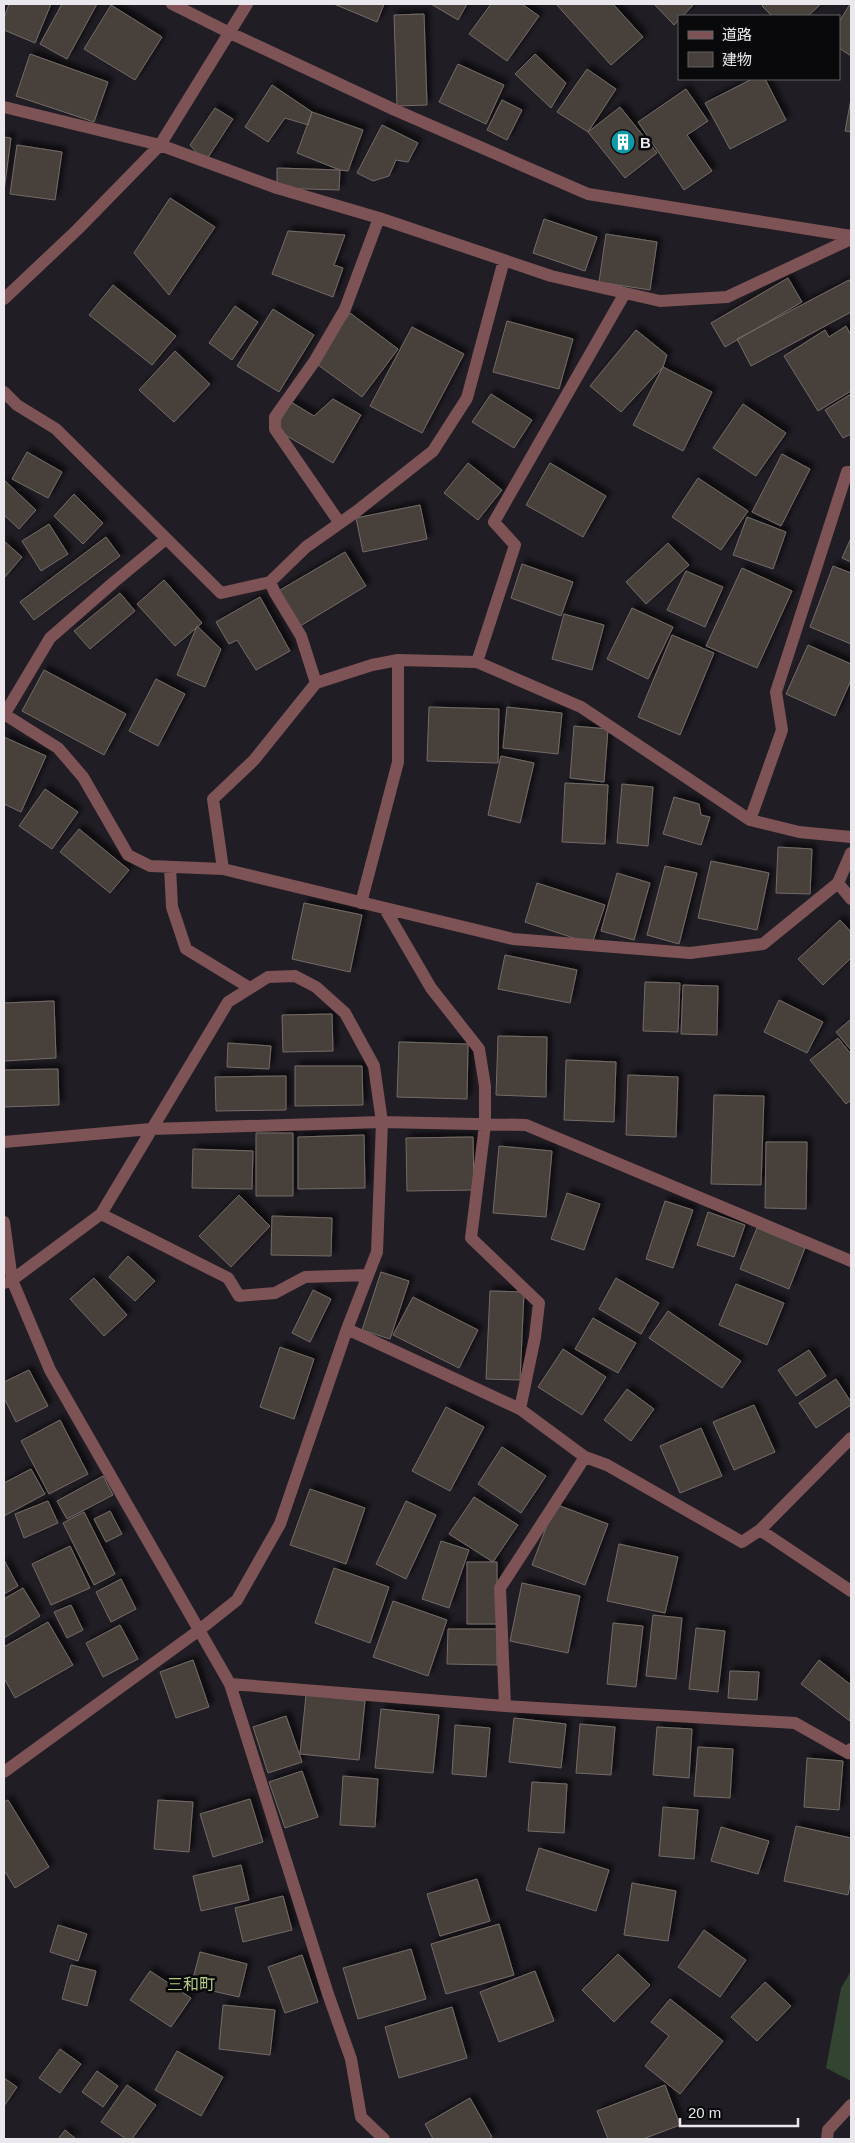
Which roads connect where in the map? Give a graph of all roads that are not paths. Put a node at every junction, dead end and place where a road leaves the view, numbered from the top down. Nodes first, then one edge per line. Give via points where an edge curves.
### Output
1 (172, 4) edge
2 (247, 4) edge
3 (228, 32) junction
4 (4, 107) edge
5 (160, 145) junction
6 (379, 218) junction
7 (851, 237) edge
8 (504, 260) junction
9 (625, 293) junction
10 (4, 299) edge
11 (4, 392) edge
12 (851, 472) edge
13 (339, 522) junction
14 (166, 539) junction
15 (270, 582) junction
16 (398, 660) junction
17 (476, 662) junction
18 (316, 683) junction
19 (4, 714) edge
20 (750, 820) junction
21 (851, 837) edge
22 (851, 853) edge
23 (170, 867) junction
24 (223, 869) junction
25 (838, 883) junction
26 (851, 899) edge
27 (361, 903) junction
28 (385, 909) junction
29 (250, 988) junction
30 (382, 1122) junction
31 (485, 1125) junction
32 (152, 1129) junction
33 (4, 1142) edge
34 (101, 1214) junction
35 (4, 1222) edge
36 (851, 1260) edge
37 (368, 1275) junction
38 (8, 1282) edge
39 (347, 1329) junction
40 (520, 1409) junction
41 (851, 1438) edge
42 (585, 1457) junction
43 (760, 1530) junction
44 (851, 1591) edge
45 (198, 1631) junction
46 (230, 1684) junction
47 (505, 1706) junction
48 (851, 1749) edge
49 (4, 1772) edge
50 (851, 2105) edge
51 (384, 2139) edge
52 (827, 2139) edge

1 - 3 street
2 - 3 street
3 - 5 street
3 - 7 street via 395,110 588,194
4 - 5 street
5 - 6 street via 277,188
5 - 10 street
6 - 8 street
6 - 13 street via 344,309 314,362 275,417 275,429
7 - 9 street via 728,297 660,301
8 - 9 street via 551,276
8 - 13 street via 467,398 433,452
9 - 17 street via 494,522 515,545
11 - 14 street via 17,405 56,429
12 - 20 street via 847,472 776,692 782,730
13 - 15 street via 306,546
14 - 15 street via 221,593
14 - 19 street via 50,638
15 - 18 street via 301,636
16 - 17 street
16 - 18 street
16 - 27 street via 398,762
17 - 20 street via 581,707
18 - 24 street via 254,760 213,798
19 - 23 street via 58,748 83,777 128,855 150,866
20 - 21 street via 799,832
22 - 25 street
23 - 24 street
23 - 29 street via 172,907 186,949
24 - 27 street
25 - 26 street
25 - 28 street via 763,944 690,953 513,939
27 - 28 street
28 - 31 street via 431,988 479,1049 485,1086
29 - 30 street via 268,977 295,976 316,987 345,1013 374,1066
29 - 32 street via 228,1002
30 - 31 street
30 - 32 street
30 - 37 street via 377,1252
31 - 36 street via 526,1126
31 - 40 street via 470,1238 539,1303 536,1337
32 - 33 street
32 - 34 street
34 - 37 street via 228,1278 238,1296 275,1294 304,1277
34 - 38 street
35 - 38 street
37 - 39 street
38 - 45 street via 50,1370
39 - 40 street
39 - 45 street via 280,1524 238,1600
40 - 42 street
41 - 43 street
42 - 43 street via 607,1465 742,1542
42 - 47 street via 500,1588
43 - 44 street
45 - 46 street
45 - 49 street
46 - 47 street
46 - 51 street via 350,2059 361,2117
47 - 48 street via 795,1723 848,1753
50 - 52 street via 828,2130

